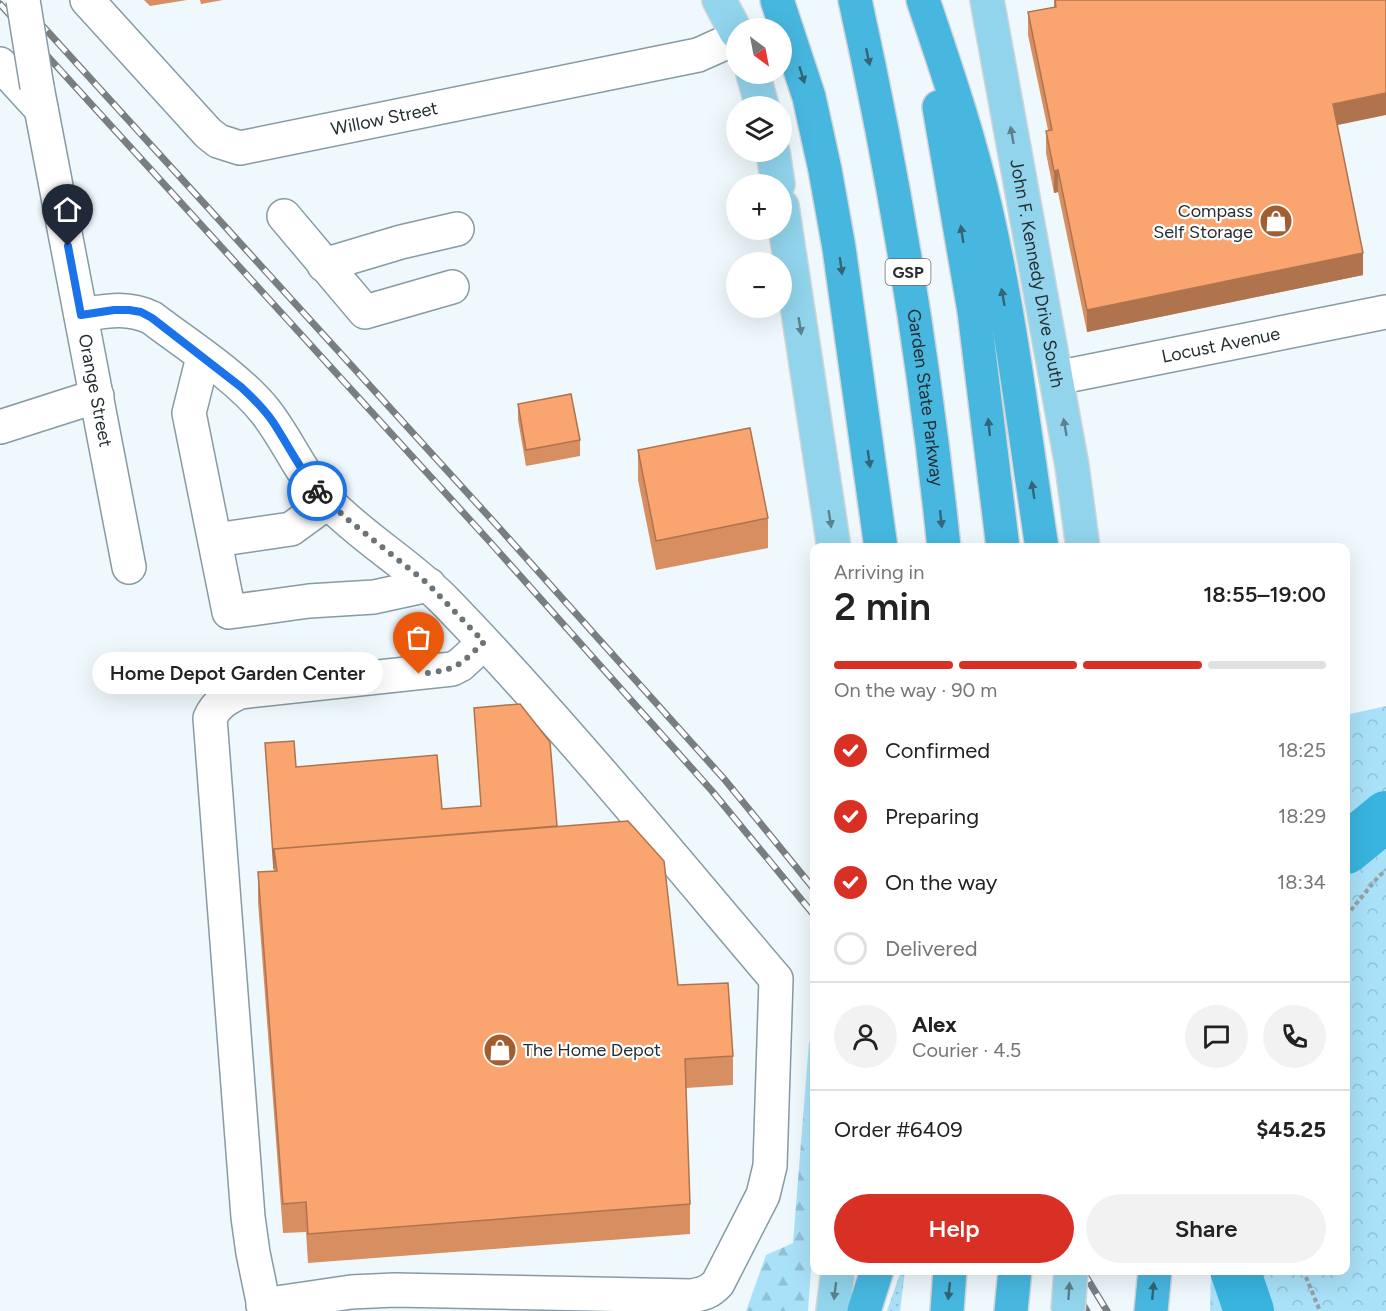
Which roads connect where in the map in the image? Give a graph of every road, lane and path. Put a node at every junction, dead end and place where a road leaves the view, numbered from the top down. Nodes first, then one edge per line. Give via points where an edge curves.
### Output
1 (23, 0) edge
2 (87, 0) edge
3 (719, 0) edge
4 (777, 0) edge
5 (855, 0) edge
6 (916, 0) edge
7 (923, 0) edge
8 (988, 0) edge
9 (729, 18) edge
10 (726, 42) edge
11 (0, 64) edge
12 (39, 98) junction
13 (284, 216) dead end
14 (457, 229) dead end
15 (787, 240) edge
16 (324, 265) junction
17 (452, 287) dead end
18 (1386, 312) edge
19 (81, 315) junction
20 (203, 357) junction
21 (1056, 378) junction
22 (97, 396) junction
23 (0, 427) edge
24 (328, 502) junction
25 (215, 540) junction
26 (833, 543) edge
27 (881, 543) edge
28 (943, 543) edge
29 (1002, 543) edge
30 (1041, 543) edge
31 (1082, 543) edge
32 (129, 567) dead end
33 (429, 585) junction
34 (484, 642) junction
35 (1386, 870) edge
36 (1350, 911) edge
37 (837, 1275) edge
38 (875, 1275) edge
39 (950, 1275) edge
40 (1071, 1275) edge
41 (1155, 1275) edge
42 (1305, 1275) edge
43 (264, 1308) edge
44 (832, 1311) edge
45 (864, 1311) edge
46 (946, 1311) edge
47 (1068, 1311) edge
48 (1151, 1311) edge
49 (1320, 1311) edge

1 - 12 street, Orange Street, bridge
2 - 10 street, Willow Street via 208,133 240,148 698,54
3 - 9 main road
4 -> 27 highway via 809,97 825,170
5 -> 28 highway, Garden State Parkway / GSP via 908,272
29 -> 6 highway via 966,264
30 -> 7 highway via 987,214 960,113
21 -> 8 main road, John F. Kennedy Drive South
11 - 12 street
12 - 19 street, Orange Street
13 - 16 street
14 - 16 street
15 -> 26 main road
16 - 17 street via 364,312
18 - 21 street, Locust Avenue
19 - 20 street via 114,310 141,312
19 - 22 street, Orange Street
20 - 24 street via 265,411 304,475
20 - 25 street via 189,413
31 -> 21 main road, John F. Kennedy Drive South
22 - 23 street
22 - 32 street, Orange Street
24 - 25 street via 291,529
24 - 33 street
25 - 33 street via 230,612 374,597
33 - 34 street
34 - 43 street via 452,669 240,692 220,703 210,718 248,1217
34 - 43 street via 776,979 768,1180 718,1283 703,1294 395,1290 351,1292
35 - 36 path
37 -> 44 main road
38 - 45 highway
39 -> 46 highway
47 -> 40 main road, bridge
48 -> 41 highway
42 - 49 path

